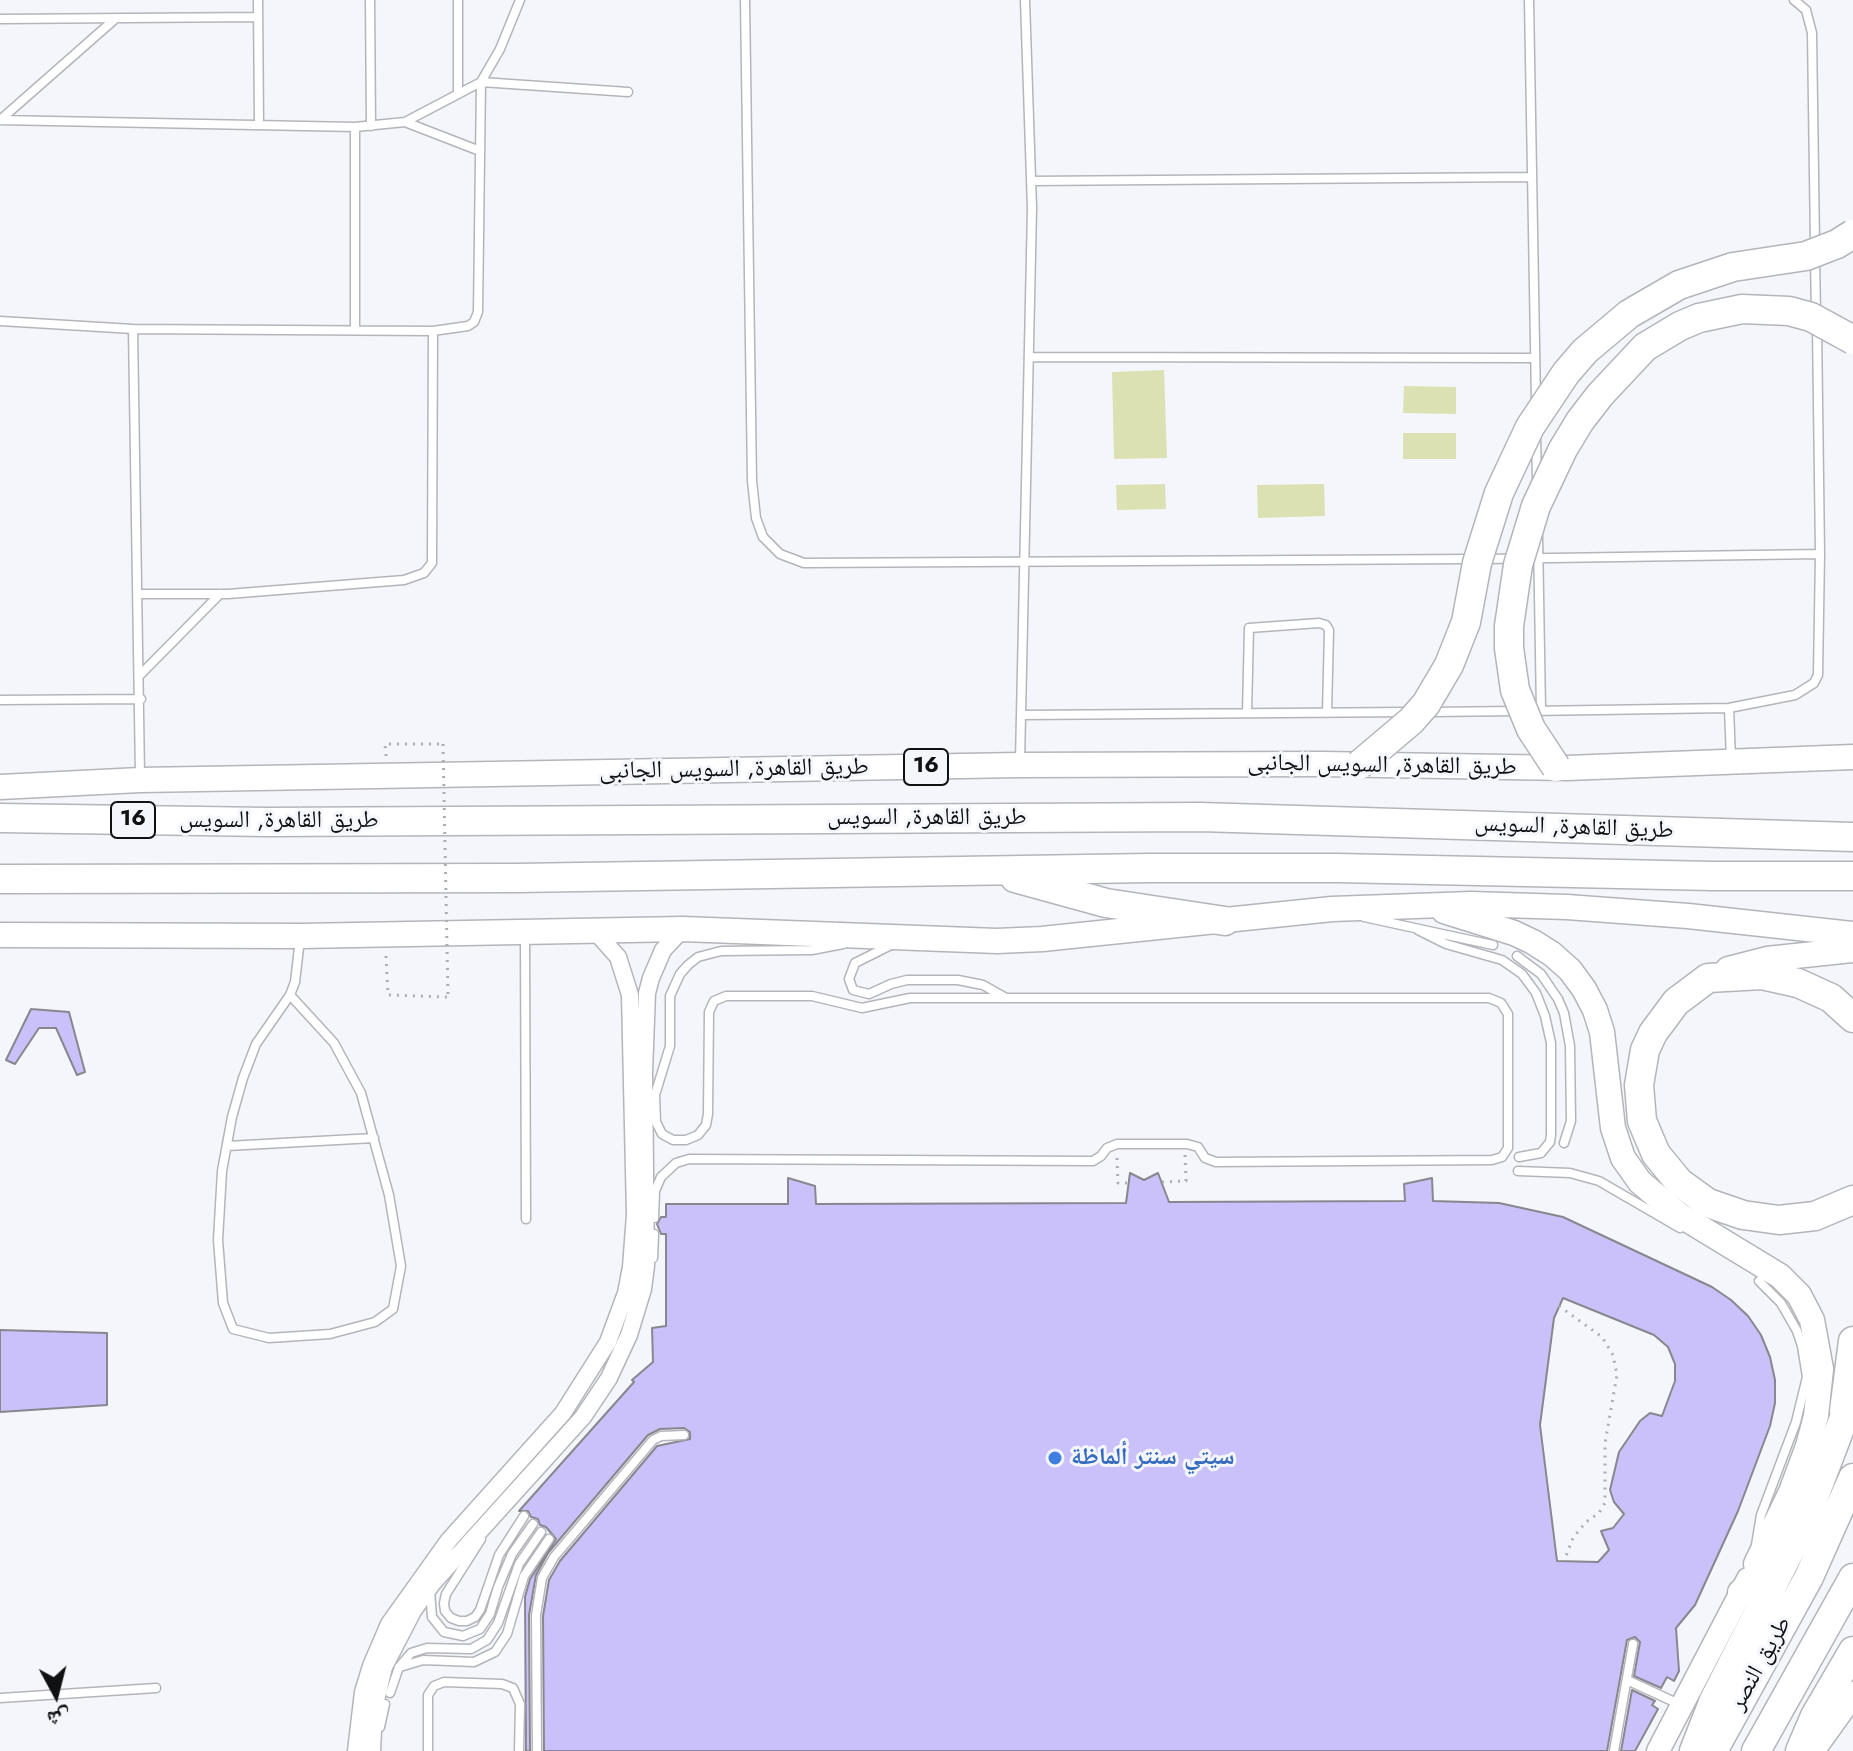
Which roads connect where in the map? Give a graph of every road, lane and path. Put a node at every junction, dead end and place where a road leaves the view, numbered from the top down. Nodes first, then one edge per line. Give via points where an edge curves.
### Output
1 (258, 0) edge
2 (370, 0) edge
3 (458, 0) edge
4 (520, 0) edge
5 (745, 0) edge
6 (1025, 0) edge
7 (1529, 0) edge
8 (1794, 0) edge
9 (258, 17) junction
10 (0, 19) edge
11 (116, 19) junction
12 (481, 82) junction
13 (628, 92) dead end
14 (458, 94) junction
15 (0, 120) edge
16 (405, 122) junction
17 (259, 125) junction
18 (371, 126) junction
19 (355, 127) junction
20 (480, 151) junction
21 (1532, 177) junction
22 (1031, 181) junction
23 (1853, 234) edge
24 (0, 321) edge
25 (133, 329) junction
26 (355, 329) junction
27 (433, 331) junction
28 (1853, 340) edge
29 (1030, 357) junction
30 (1535, 358) junction
31 (1820, 554) junction
32 (1539, 559) junction
33 (1026, 564) junction
34 (139, 594) junction
35 (220, 594) junction
36 (140, 675) junction
37 (141, 699) junction
38 (0, 700) edge
39 (1729, 708) junction
40 (1541, 711) junction
41 (1247, 713) junction
42 (1327, 713) junction
43 (1022, 715) junction
44 (385, 744) dead end
45 (1853, 757) edge
46 (1731, 762) junction
47 (1020, 765) junction
48 (1359, 765) junction
49 (1556, 767) junction
50 (140, 780) junction
51 (0, 787) edge
52 (0, 818) edge
53 (1853, 837) edge
54 (991, 870) junction
55 (1853, 876) edge
56 (0, 879) edge
57 (1423, 904) junction
58 (1332, 909) junction
59 (1225, 921) junction
60 (593, 929) junction
61 (683, 929) junction
62 (525, 930) junction
63 (1418, 930) junction
64 (385, 934) junction
65 (862, 934) junction
66 (1853, 934) edge
67 (0, 935) edge
68 (301, 936) junction
69 (907, 938) junction
70 (1493, 945) dead end
71 (1853, 950) edge
72 (1517, 956) dead end
73 (1708, 978) junction
74 (290, 995) junction
75 (1007, 998) junction
76 (1853, 1018) edge
77 (374, 1138) junction
78 (1564, 1143) dead end
79 (1117, 1144) junction
80 (1185, 1144) junction
81 (227, 1146) junction
82 (1519, 1157) dead end
83 (1518, 1171) dead end
84 (1162, 1182) dead end
85 (1129, 1183) dead end
86 (1853, 1200) edge
87 (654, 1218) dead end
88 (526, 1219) dead end
89 (654, 1234) dead end
90 (1731, 1244) junction
91 (1759, 1281) dead end
92 (643, 1289) junction
93 (1559, 1306) dead end
94 (1853, 1341) edge
95 (1853, 1394) edge
96 (1842, 1422) junction
97 (684, 1435) dead end
98 (1853, 1478) edge
99 (493, 1515) junction
100 (524, 1516) dead end
101 (533, 1524) dead end
102 (541, 1532) dead end
103 (549, 1539) dead end
104 (1787, 1558) junction
105 (1564, 1561) dead end
106 (1756, 1564) junction
107 (432, 1584) junction
108 (1850, 1584) edge
109 (1742, 1593) junction
110 (1633, 1644) dead end
111 (1853, 1651) edge
112 (399, 1667) junction
113 (1627, 1680) junction
114 (156, 1688) dead end
115 (390, 1693) dead end
116 (1853, 1694) edge
117 (0, 1698) edge
118 (385, 1704) dead end
119 (1683, 1706) junction
120 (356, 1751) edge
121 (374, 1751) edge
122 (428, 1751) edge
123 (519, 1751) edge
124 (537, 1751) edge
125 (1614, 1751) edge
126 (1658, 1751) edge
127 (1694, 1751) edge
128 (1713, 1751) edge
129 (1756, 1751) edge
130 (1800, 1751) edge
131 (1812, 1751) edge

1 - 9 lane
2 - 18 lane
3 - 14 lane
4 - 12 lane
5 - 33 lane via 752,481 763,537 780,554 804,563
6 - 22 lane
7 - 21 lane
8 - 31 lane via 1806,10 1812,33
9 - 11 lane
9 - 17 lane
10 - 11 lane
11 - 15 lane
12 - 13 lane
12 - 14 lane
12 - 20 lane
14 - 16 lane
15 - 17 lane
16 - 18 lane
16 - 20 lane
17 - 19 lane
18 - 19 lane
19 - 26 lane
20 - 27 lane via 476,318 468,326
21 - 22 lane
21 - 30 lane
22 - 29 lane
23 - 48 highway, bridge via 1806,256 1733,267 1679,285 1629,314 1585,351 1543,407 1508,471 1449,665 1411,721
24 - 25 lane
25 - 26 lane
25 - 34 lane
26 - 27 lane
27 - 35 lane via 429,567 404,580
28 - 49 highway, bridge via 1789,311 1742,309 1699,318 1645,347 1580,421 1536,506 1518,565 1509,626 1515,690 1531,729
29 - 30 lane
29 - 33 lane
30 - 32 lane
31 - 32 lane
31 - 39 lane via 1814,683 1795,695
32 - 33 lane
32 - 40 lane
33 - 43 lane
34 - 35 lane
34 - 36 lane
35 - 36 lane
36 - 37 lane
37 - 38 lane
37 - 50 lane
39 - 40 lane
39 - 46 lane
40 - 42 lane
41 - 42 lane
41 - 42 lane via 1249,628 1319,623 1329,630
41 - 43 lane
43 - 47 lane
44 - 64 path, bridge via 443,744 448,997 388,995
45 - 46 main road, طريق القاهرة, السويس الجانبى / 16
46 - 49 main road, طريق القاهرة, السويس الجانبى / 16
47 - 48 main road, طريق القاهرة, السويس الجانبى / 16
47 - 50 main road, طريق القاهرة, السويس الجانبى / 16
48 - 49 main road, طريق القاهرة, السويس الجانبى / 16
50 - 51 main road, طريق القاهرة, السويس الجانبى / 16
52 - 53 highway, طريق القاهرة, السويس / 16 via 283,822 1200,817
54 - 55 highway, طريق القاهرة, السويس via 1337,868
54 - 56 highway, طريق القاهرة, السويس
54 - 59 highway via 1106,903
57 - 58 main road
57 - 66 main road via 1567,907
57 - 90 main road via 1514,933 1570,970 1602,1032 1608,1100 1623,1158 1658,1200
58 - 59 main road
58 - 63 lane
59 - 69 main road via 1042,939
60 - 61 main road
60 - 62 main road
60 - 120 street via 618,957 630,995 635,1215 626,1293 608,1342 573,1400 449,1540 394,1616 363,1692
61 - 65 main road
61 - 92 street via 663,950 647,993
62 - 64 main road
62 - 88 lane
63 - 70 lane
63 - 82 lane via 1502,960 1536,993 1551,1043 1551,1135 1541,1153
64 - 68 main road
65 - 69 main road
65 - 75 lane via 825,949 721,951 688,965 670,996 670,1046 655,1095 654,1113 662,1134 686,1140 706,1125 709,1012 719,998 812,996 862,1008 900,999
67 - 68 main road
68 - 74 lane
69 - 75 lane via 855,963 849,979 853,990 869,994 899,981 958,980
71 - 73 main road via 1767,959
72 - 78 lane via 1551,986 1564,1013 1571,1121
73 - 76 highway via 1762,975 1798,983 1831,998
73 - 86 highway via 1663,1017 1641,1067 1642,1121 1656,1154 1679,1182 1708,1203 1761,1219 1815,1216
74 - 77 lane via 334,1043 361,1093
74 - 81 lane via 256,1044
75 - 80 lane via 1489,998 1506,1008 1508,1143 1506,1153 1497,1159 1216,1162 1193,1144
77 - 81 lane
77 - 81 lane via 401,1266 393,1309 375,1322 330,1334 269,1338 233,1329 223,1303 218,1240
79 - 80 lane
79 - 85 path via 1118,1183
79 - 87 lane via 1093,1161 689,1159 661,1177
80 - 84 path via 1186,1181
83 - 90 lane via 1570,1173 1599,1181 1672,1224
89 - 92 lane
90 - 106 main road via 1770,1267 1799,1295 1817,1332 1821,1369 1808,1446
91 - 106 lane via 1781,1303 1797,1331 1807,1377 1761,1515
92 - 99 street via 625,1346 596,1399
93 - 105 path via 1602,1337 1617,1375 1605,1443 1605,1503 1578,1529
94 - 96 highway
95 - 96 highway
96 - 104 highway
97 - 124 lane via 653,1440 542,1578 536,1615
98 - 128 highway, طريق النصر via 1809,1577
99 - 100 lane via 446,1594 445,1611 459,1621 480,1610 499,1555
99 - 107 street
101 - 107 lane via 504,1570 486,1622 472,1634 453,1635 437,1625 429,1606
102 - 112 lane via 519,1564 487,1640 462,1651 418,1650
103 - 112 lane via 524,1576 507,1634 495,1652 474,1662 423,1660
104 - 109 highway
104 - 127 highway via 1714,1700
106 - 109 street
107 - 121 street via 384,1667 374,1709
108 - 129 highway, طريق النصر
109 - 119 street
110 - 113 lane
111 - 130 highway
112 - 115 lane
113 - 119 lane
113 - 125 lane
114 - 117 lane
116 - 131 main road
118 - 121 lane
119 - 126 street
122 - 123 lane via 428,1695 444,1682 513,1688 520,1704

